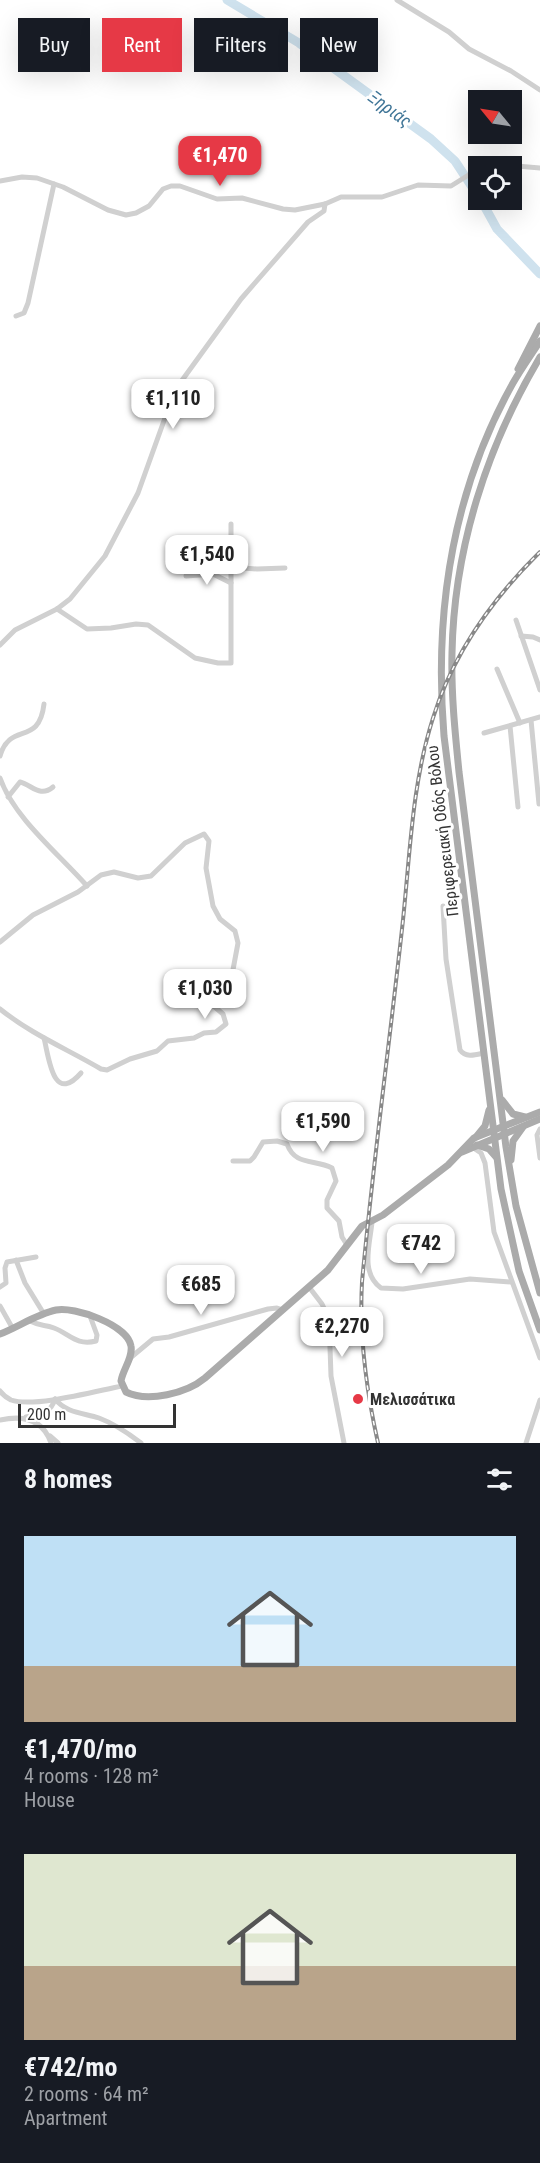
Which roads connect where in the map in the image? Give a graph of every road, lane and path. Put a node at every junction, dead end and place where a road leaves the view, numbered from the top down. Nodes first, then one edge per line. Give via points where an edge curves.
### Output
1 (397, 0) edge
2 (540, 90) edge
3 (522, 166) edge
4 (540, 168) edge
5 (468, 176) edge
6 (0, 181) edge
7 (54, 184) junction
8 (325, 204) junction
9 (16, 316) dead end
10 (540, 326) edge
11 (540, 341) edge
12 (540, 357) edge
13 (540, 363) edge
14 (513, 383) junction
15 (524, 386) junction
16 (231, 524) dead end
17 (230, 567) junction
18 (285, 568) dead end
19 (186, 576) dead end
20 (231, 583) junction
21 (57, 609) junction
22 (516, 620) dead end
23 (521, 636) junction
24 (540, 640) edge
25 (0, 645) edge
26 (497, 669) dead end
27 (540, 690) edge
28 (44, 704) dead end
29 (540, 717) edge
30 (531, 720) junction
31 (520, 723) junction
32 (510, 726) junction
33 (484, 733) dead end
34 (0, 756) edge
35 (0, 778) edge
36 (53, 787) dead end
37 (539, 788) edge
38 (8, 797) junction
39 (539, 804) edge
40 (518, 807) dead end
41 (87, 886) junction
42 (443, 906) dead end
43 (0, 942) edge
44 (0, 1009) edge
45 (44, 1038) junction
46 (484, 1053) junction
47 (81, 1073) dead end
48 (500, 1095) junction
49 (491, 1104) junction
50 (540, 1112) edge
51 (528, 1117) junction
52 (540, 1119) edge
53 (525, 1125) junction
54 (504, 1130) junction
55 (539, 1131) edge
56 (495, 1134) junction
57 (474, 1143) junction
58 (540, 1158) edge
59 (233, 1161) dead end
60 (498, 1162) junction
61 (511, 1178) junction
62 (372, 1222) junction
63 (347, 1245) junction
64 (36, 1257) dead end
65 (16, 1260) junction
66 (511, 1282) junction
67 (0, 1287) edge
68 (309, 1287) junction
69 (540, 1293) edge
70 (0, 1306) edge
71 (283, 1310) junction
72 (44, 1314) junction
73 (90, 1316) junction
74 (30, 1321) junction
75 (13, 1329) junction
76 (540, 1330) edge
77 (0, 1334) edge
78 (540, 1358) edge
79 (129, 1359) junction
80 (122, 1386) junction
81 (0, 1392) edge
82 (55, 1400) junction
83 (540, 1400) edge
84 (540, 1409) edge
85 (25, 1418) junction
86 (0, 1420) edge
87 (532, 1420) junction
88 (49, 1435) junction
89 (51, 1443) edge
90 (58, 1443) edge
91 (141, 1443) edge
92 (344, 1443) edge
93 (526, 1443) edge

1 - 2 street via 469,49
3 - 4 street
5 - 8 street via 446,187 418,185 387,196 341,197
6 - 7 street via 22,177
7 - 8 street via 121,214 141,211 163,189 176,185 217,199 242,198 290,210
7 - 9 street via 28,303 24,313
8 - 21 street via 324,211 308,222 241,299 179,383 171,396 142,484 111,546 82,586
10 - 14 main road
11 - 14 main road, Περιφερειακή Οδός Βόλου
12 - 15 main road, Περιφερειακή Οδός Βόλου
13 - 15 main road
14 - 46 main road, Περιφερειακή Οδός Βόλου via 483,446 458,520 445,595 440,670 444,736
15 - 48 main road, Περιφερειακή Οδός Βόλου via 491,458 469,524 459,576 452,653 459,772
16 - 17 street
17 - 18 street
17 - 20 street
19 - 20 street via 213,573
20 - 21 street via 231,663 195,658 148,625 87,629
21 - 25 street via 15,630
22 - 23 street
23 - 24 street
23 - 27 street
26 - 31 street
28 - 34 street via 43,717 36,727 8,740
29 - 30 street
30 - 31 street
30 - 37 street
31 - 32 street
32 - 33 street
32 - 40 street
35 - 38 street
36 - 38 street via 39,792 20,782
37 - 39 street
38 - 41 street
41 - 43 street via 33,915
41 - 45 street via 101,875 114,872 138,878 151,876 185,843 206,835 206,868 213,906 238,939 232,975 208,999 223,1014 226,1024 219,1031 168,1041 158,1051 105,1070
42 - 46 street via 446,959 460,1050 469,1056
44 - 45 street
45 - 47 street via 57,1082 66,1083
46 - 49 main road, Περιφερειακή Οδός Βόλου
48 - 51 main road via 511,1113
48 - 54 main road, Περιφερειακή Οδός Βόλου
49 - 56 main road, Περιφερειακή Οδός Βόλου
49 - 57 main road via 485,1126
50 - 51 main road
51 - 54 main road
52 - 53 main road
53 - 54 main road
53 - 61 main road via 513,1141
54 - 56 main road
54 - 61 main road, Περιφερειακή Οδός Βόλου
55 - 58 street
56 - 57 main road
56 - 60 main road, Περιφερειακή Οδός Βόλου
57 - 60 main road via 489,1149
57 - 62 main road
57 - 66 street via 485,1163 493,1227
59 - 63 street via 250,1161 263,1142 277,1141 287,1144 297,1158 332,1168 336,1181 327,1208 339,1221
60 - 76 main road, Περιφερειακή Οδός Βόλου via 513,1248
61 - 69 main road, Περιφερειακή Οδός Βόλου
62 - 63 main road via 359,1228
62 - 66 street via 369,1270 371,1279 381,1288 403,1289 470,1279
63 - 68 main road
64 - 65 street
65 - 67 street via 6,1265 6,1283
65 - 72 street
66 - 78 street
68 - 71 main road
68 - 92 street via 329,1319 331,1376
70 - 75 street
71 - 79 street via 268,1309 155,1338
71 - 80 main road via 190,1388 171,1394 143,1395 128,1393
72 - 73 main road via 63,1309
72 - 74 main road
73 - 74 street via 97,1338 90,1342 74,1340
73 - 79 main road via 124,1333 131,1344
74 - 75 main road
75 - 77 main road
79 - 80 main road
80 - 82 street
81 - 82 street via 13,1400
82 - 85 street via 46,1413
82 - 91 street via 66,1409 118,1427
83 - 87 street
84 - 87 street
85 - 86 street
85 - 88 street via 35,1421
87 - 93 street
88 - 89 street
88 - 90 street

